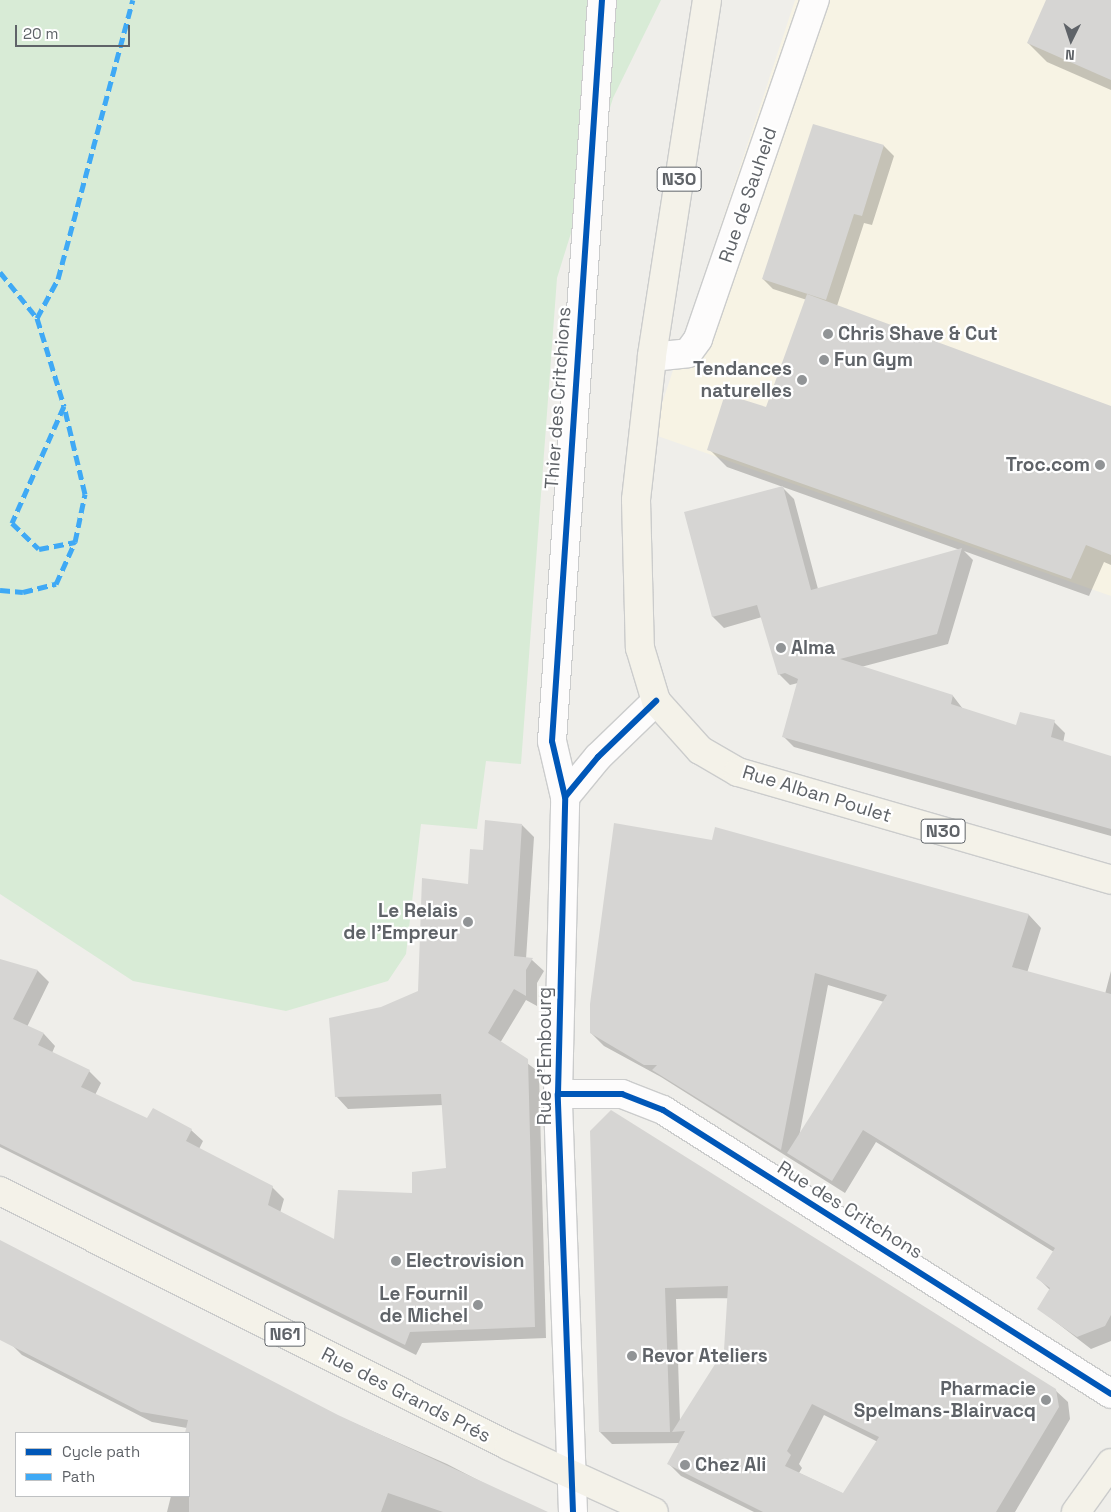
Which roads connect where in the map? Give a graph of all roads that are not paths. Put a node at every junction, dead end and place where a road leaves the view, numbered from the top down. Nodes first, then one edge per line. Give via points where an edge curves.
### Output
1 (602, 0) edge
2 (706, 0) edge
3 (815, 0) edge
4 (652, 357) junction
5 (656, 701) junction
6 (565, 798) junction
7 (1111, 880) edge
8 (558, 1094) junction
9 (0, 1191) edge
10 (1111, 1394) edge
11 (1111, 1463) edge
12 (571, 1476) junction
13 (573, 1512) edge
14 (654, 1512) edge
15 (1076, 1512) edge

1 - 6 street, Thier des Critchions via 552,741
2 - 4 main road, N30
3 - 4 street, Rue de Sauheid via 698,339 688,353
4 - 5 main road, Rue Alban Poulet / N30 via 636,500 640,648
5 - 6 street via 598,757
5 - 7 main road, Rue Alban Poulet / N30 via 700,750 738,772
6 - 8 street, Rue d'Embourg
8 - 10 street, Rue des Critchons via 622,1094 663,1110
8 - 12 street, Rue d'Embourg
9 - 12 main road, Rue des Grands Prés / N61
11 - 15 main road
12 - 13 street, Rue d'Embourg
12 - 14 main road, Rue des Grands Prés / N61

